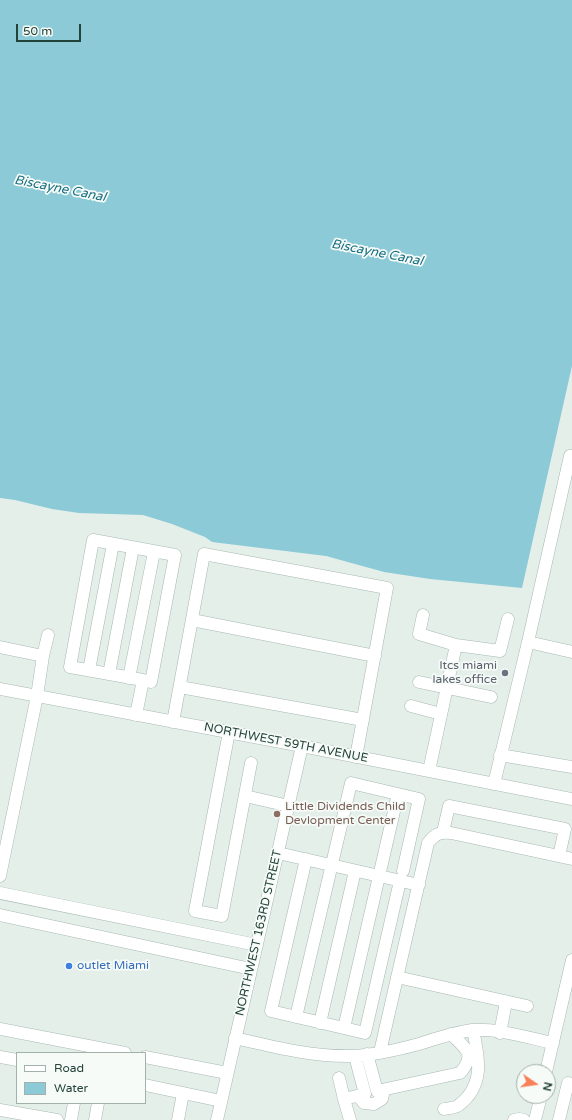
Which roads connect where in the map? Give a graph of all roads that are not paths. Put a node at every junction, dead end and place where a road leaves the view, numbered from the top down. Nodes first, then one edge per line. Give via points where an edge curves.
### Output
1 (572, 456) edge
2 (112, 544) junction
3 (133, 548) junction
4 (154, 552) junction
5 (423, 615) dead end
6 (192, 620) junction
7 (508, 620) dead end
8 (48, 635) dead end
9 (528, 642) junction
10 (456, 645) junction
11 (0, 647) edge
12 (572, 652) edge
13 (43, 656) junction
14 (375, 656) junction
15 (89, 670) junction
16 (109, 674) junction
17 (130, 678) junction
18 (143, 680) junction
19 (419, 682) dead end
20 (180, 687) junction
21 (447, 688) junction
22 (0, 689) edge
23 (37, 696) junction
24 (491, 697) dead end
25 (410, 706) dead end
26 (441, 714) junction
27 (136, 715) junction
28 (363, 720) junction
29 (173, 722) junction
30 (229, 732) junction
31 (302, 746) junction
32 (500, 755) junction
33 (356, 757) junction
34 (252, 763) dead end
35 (572, 767) edge
36 (429, 771) junction
37 (494, 784) junction
38 (398, 794) junction
39 (245, 796) junction
40 (572, 800) edge
41 (289, 806) junction
42 (6, 820) edge
43 (443, 832) junction
44 (278, 853) junction
45 (559, 856) junction
46 (306, 859) junction
47 (572, 859) edge
48 (332, 865) junction
49 (355, 871) junction
50 (0, 876) edge
51 (379, 876) junction
52 (401, 876) junction
53 (419, 885) junction
54 (0, 893) edge
55 (0, 915) edge
56 (222, 916) junction
57 (218, 937) junction
58 (257, 945) junction
59 (572, 960) edge
60 (251, 969) junction
61 (398, 977) junction
62 (506, 1002) junction
63 (527, 1006) dead end
64 (296, 1017) junction
65 (320, 1023) junction
66 (344, 1028) junction
67 (0, 1029) edge
68 (473, 1030) junction
69 (500, 1033) junction
70 (451, 1034) junction
71 (235, 1038) junction
72 (553, 1043) junction
73 (120, 1052) edge
74 (380, 1052) junction
75 (367, 1054) junction
76 (355, 1056) junction
77 (0, 1057) edge
78 (146, 1057) edge
79 (16, 1060) edge
80 (548, 1064) edge
81 (228, 1073) junction
82 (339, 1078) dead end
83 (572, 1084) edge
84 (146, 1085) edge
85 (371, 1092) junction
86 (183, 1093) junction
87 (344, 1099) junction
88 (221, 1102) junction
89 (74, 1104) edge
90 (98, 1104) edge
91 (539, 1104) edge
92 (444, 1109) dead end
93 (0, 1110) edge
94 (16, 1116) edge
95 (57, 1120) edge
96 (71, 1120) edge
97 (95, 1120) edge
98 (178, 1120) edge
99 (218, 1120) edge
100 (350, 1120) edge
101 (514, 1120) edge
102 (524, 1120) edge
103 (535, 1120) edge
104 (559, 1120) edge

1 - 9 street
2 - 3 street
2 - 15 street
2 - 15 street via 93,540 70,667
3 - 4 street
3 - 16 street
4 - 17 street
4 - 18 street via 174,555 151,682
5 - 10 street via 419,634
6 - 14 street
6 - 14 street via 204,554 387,588
6 - 20 street
7 - 10 street via 500,651
8 - 13 street
9 - 12 street
9 - 32 street
10 - 21 street
11 - 13 street
13 - 23 street
14 - 28 street
15 - 16 street
16 - 17 street
17 - 18 street
18 - 27 street
19 - 21 street
20 - 28 street
20 - 29 street
21 - 24 street
21 - 26 street
22 - 23 street, NORTHWEST 59TH AVENUE
23 - 27 street, NORTHWEST 59TH AVENUE
23 - 42 street
25 - 26 street
26 - 36 street
27 - 29 street, NORTHWEST 59TH AVENUE
28 - 33 street
29 - 30 street, NORTHWEST 59TH AVENUE
30 - 31 street, NORTHWEST 59TH AVENUE
30 - 56 street via 195,911
31 - 33 street, NORTHWEST 59TH AVENUE
31 - 41 street, NORTHWEST 163RD STREET
32 - 35 street
32 - 37 street
33 - 36 street, NORTHWEST 59TH AVENUE
34 - 39 street
36 - 37 street, NORTHWEST 59TH AVENUE
37 - 40 street, NORTHWEST 59TH AVENUE
38 - 48 street via 351,783
38 - 51 street
38 - 52 street via 419,799
39 - 41 street
39 - 56 street
41 - 44 street, NORTHWEST 163RD STREET
42 - 50 street
43 - 45 street
43 - 45 street via 449,806 565,829
43 - 53 street via 434,835 428,843
44 - 46 street
44 - 58 street, NORTHWEST 163RD STREET
45 - 47 street
46 - 48 street
46 - 64 street via 271,1011
48 - 49 street
48 - 64 street
49 - 51 street
49 - 65 street
51 - 52 street
51 - 66 street
52 - 53 street
52 - 66 street via 365,1033
53 - 61 street
54 - 57 street
55 - 60 street
56 - 57 street
57 - 58 street
58 - 60 street, NORTHWEST 163RD STREET
59 - 72 street
60 - 71 street, NORTHWEST 163RD STREET
61 - 62 street
61 - 74 street
62 - 63 street
62 - 69 street
64 - 65 street
65 - 66 street
67 - 73 street
68 - 69 street
68 - 70 street
68 - 92 street via 479,1059 475,1085 458,1106
69 - 72 street
70 - 74 street
70 - 85 street via 468,1050 469,1059 460,1073
71 - 76 street via 292,1051
71 - 81 street, NORTHWEST 163RD STREET
72 - 80 street
74 - 75 street
75 - 76 street
75 - 85 street
76 - 85 street
77 - 79 street
78 - 81 street
81 - 88 street, NORTHWEST 163RD STREET
82 - 87 street
83 - 104 street via 568,1083
84 - 86 street
85 - 87 street
86 - 88 street
86 - 98 street
87 - 100 street
88 - 99 street, NORTHWEST 163RD STREET
89 - 96 street
90 - 97 street
91 - 103 street
93 - 94 street
94 - 95 street
101 - 102 street

